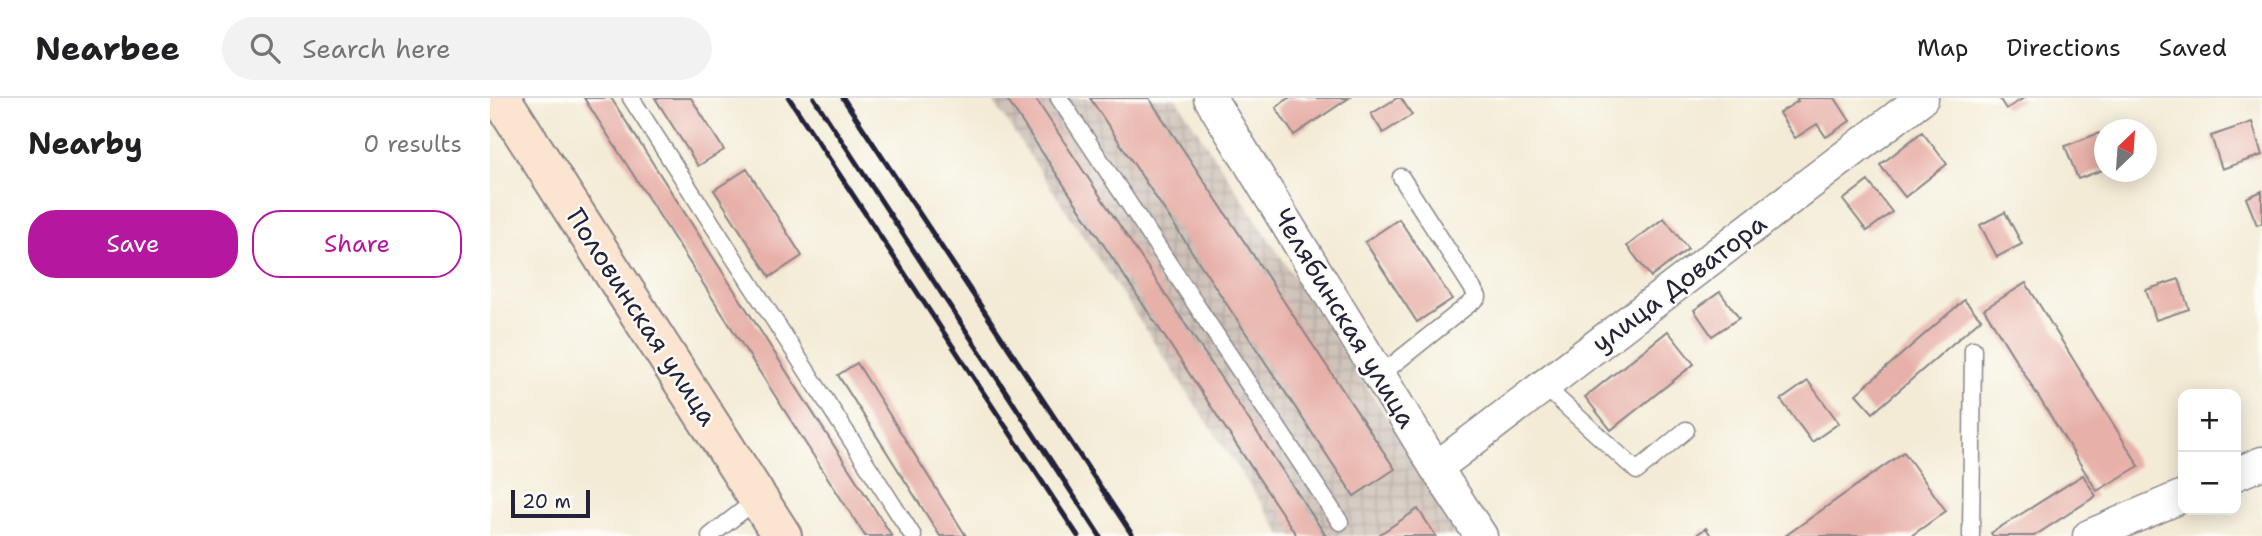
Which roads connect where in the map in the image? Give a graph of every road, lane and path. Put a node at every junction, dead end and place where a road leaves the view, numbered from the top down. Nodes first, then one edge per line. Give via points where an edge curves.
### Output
1 (631, 98) edge
2 (1059, 98) edge
3 (1210, 98) edge
4 (1922, 98) edge
5 (507, 100) edge
6 (1401, 177) dead end
7 (1973, 349) dead end
8 (1380, 374) junction
9 (1544, 386) junction
10 (1686, 430) dead end
11 (2262, 463) edge
12 (1437, 467) junction
13 (2241, 472) edge
14 (759, 498) junction
15 (2178, 498) edge
16 (1340, 522) dead end
17 (710, 536) edge
18 (782, 536) edge
19 (913, 536) edge
20 (1481, 536) edge
21 (1971, 536) edge
22 (2089, 536) edge

1 - 19 lane
2 - 16 lane
3 - 8 street, Челябинская улица
4 - 9 street, улица Доватора
5 - 14 main road, Половинская улица
6 - 8 lane via 1478,297
7 - 21 lane
8 - 12 street, Челябинская улица
9 - 10 lane via 1637,471
9 - 12 street, улица Доватора
11 - 13 street
12 - 20 street, Челябинская улица
14 - 17 lane
14 - 18 main road, Половинская улица
15 - 22 street

